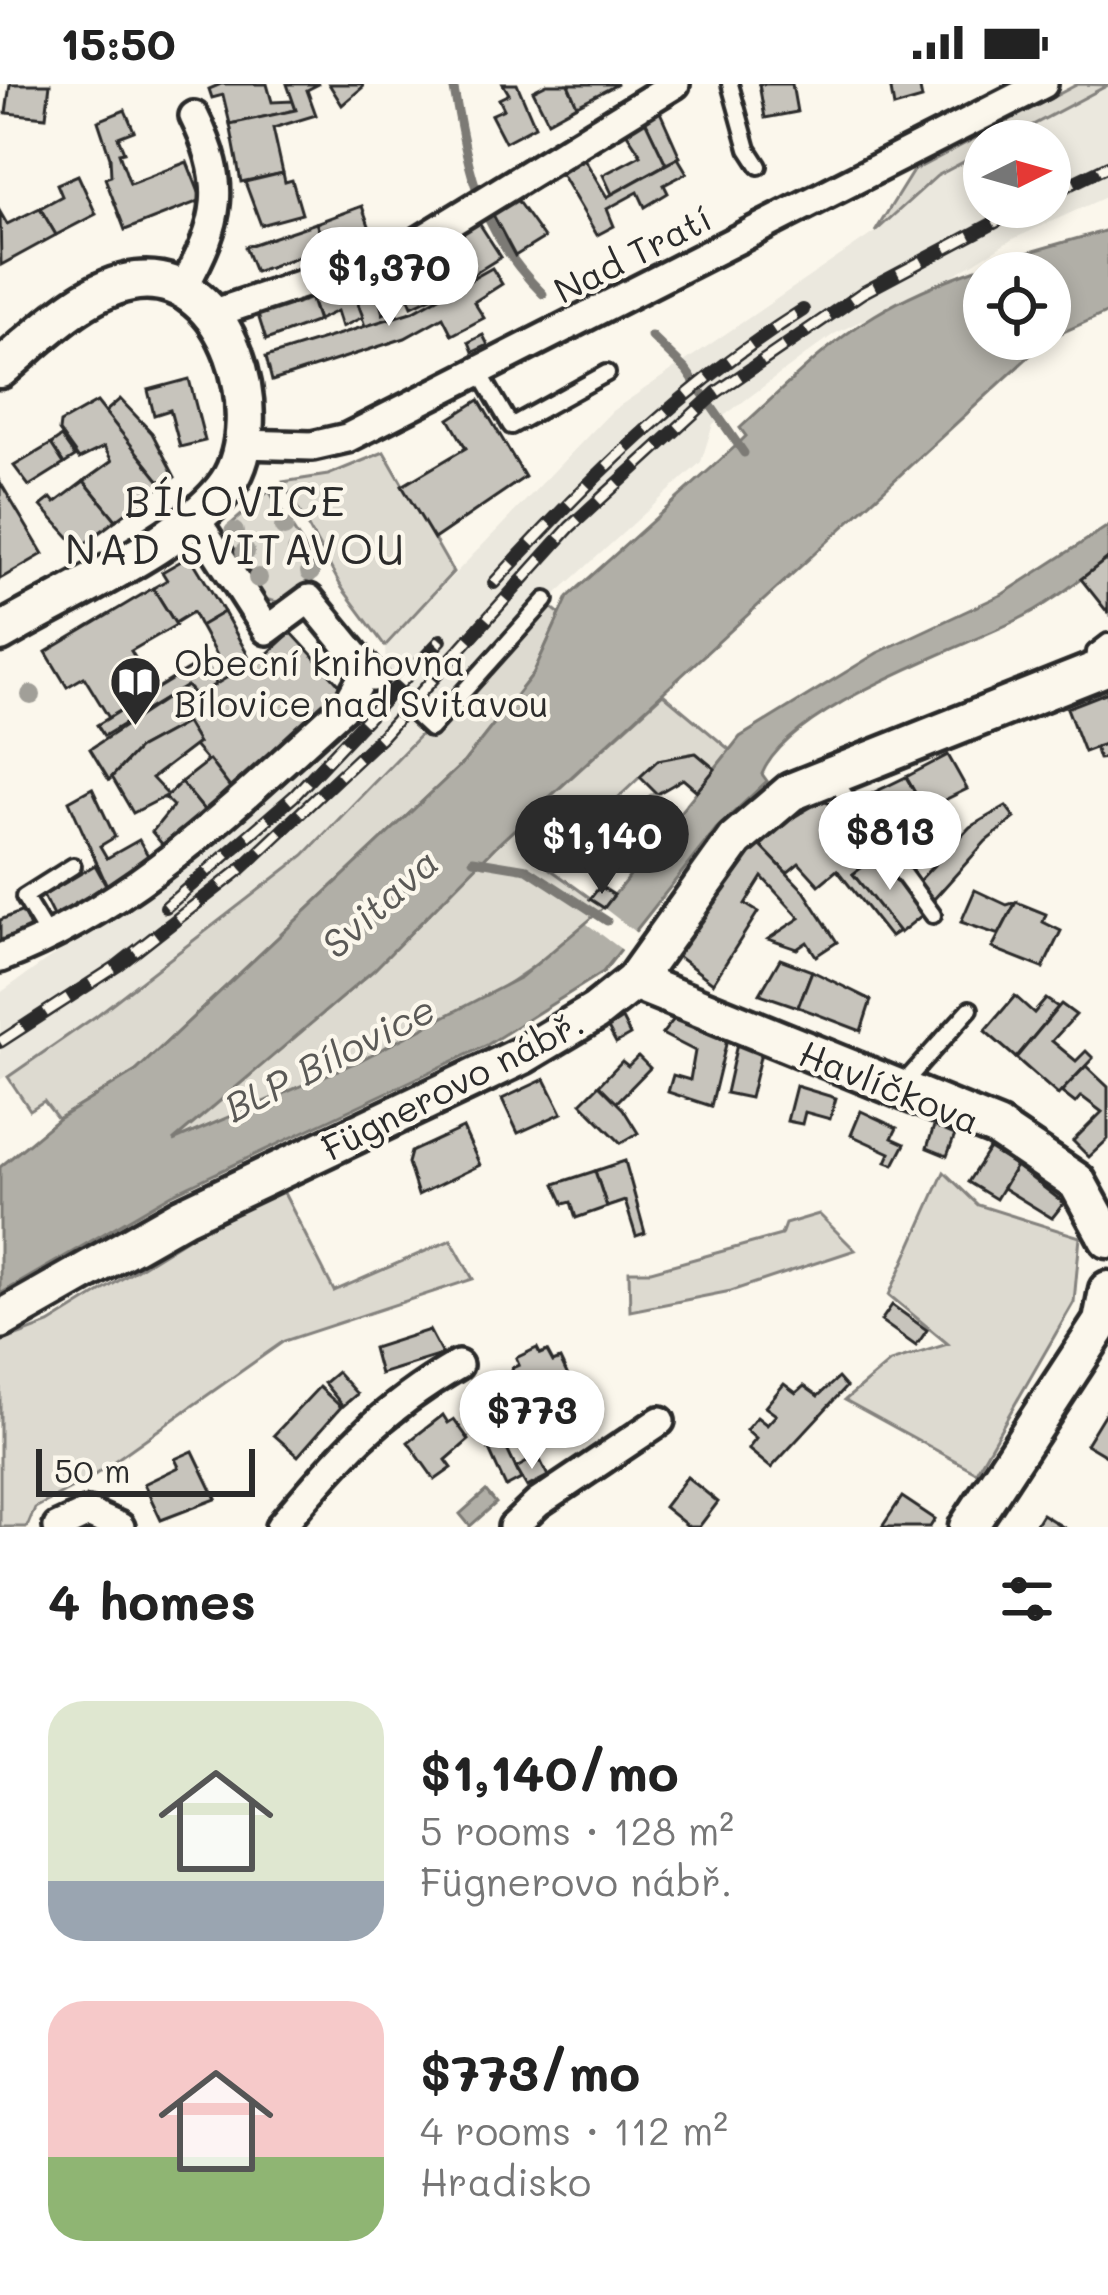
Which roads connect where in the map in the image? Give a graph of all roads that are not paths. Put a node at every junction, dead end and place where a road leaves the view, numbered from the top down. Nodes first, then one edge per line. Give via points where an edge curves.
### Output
1 (676, 84) edge
2 (730, 84) edge
3 (987, 84) edge
4 (1043, 84) edge
5 (986, 113) junction
6 (194, 116) dead end
7 (759, 166) dead end
8 (184, 286) junction
9 (215, 314) junction
10 (0, 369) edge
11 (479, 370) junction
12 (607, 374) dead end
13 (242, 444) junction
14 (196, 518) junction
15 (546, 600) dead end
16 (0, 633) edge
17 (1103, 660) edge
18 (414, 714) dead end
19 (831, 775) junction
20 (73, 866) dead end
21 (933, 915) dead end
22 (50, 940) junction
23 (0, 958) edge
24 (634, 981) junction
25 (970, 1009) dead end
26 (898, 1090) junction
27 (1108, 1239) edge
28 (1108, 1290) edge
29 (0, 1320) edge
30 (458, 1365) dead end
31 (660, 1421) dead end
32 (58, 1527) edge
33 (120, 1527) edge
34 (280, 1527) edge
35 (513, 1527) edge
36 (968, 1527) edge

1 - 9 street via 407,249
2 - 7 lane
3 - 5 street
4 - 5 street, Nad Tratí
5 - 11 street, Nad Tratí
6 - 8 street via 214,164 215,224
8 - 9 main road
8 - 10 main road via 124,283 70,312
9 - 13 main road via 238,381
11 - 12 lane via 512,426
11 - 13 street, Nad Tratí via 347,438
13 - 14 main road via 226,486
14 - 16 main road
14 - 22 street via 267,630 309,599 374,677 160,870
15 - 18 lane via 430,729
17 - 19 main road, Fügnerovo nábř.
19 - 21 lane
19 - 24 main road, Fügnerovo nábř. via 791,792 746,827
20 - 22 lane via 23,897
22 - 23 street
24 - 26 main road, Havlíčkova
24 - 29 main road, Fügnerovo nábř. via 523,1055 183,1216
25 - 26 lane
26 - 27 main road, Havlíčkova via 997,1128 1077,1181
28 - 36 main road via 1102,1322
30 - 34 street via 361,1432
31 - 35 street
32 - 33 street via 88,1513

